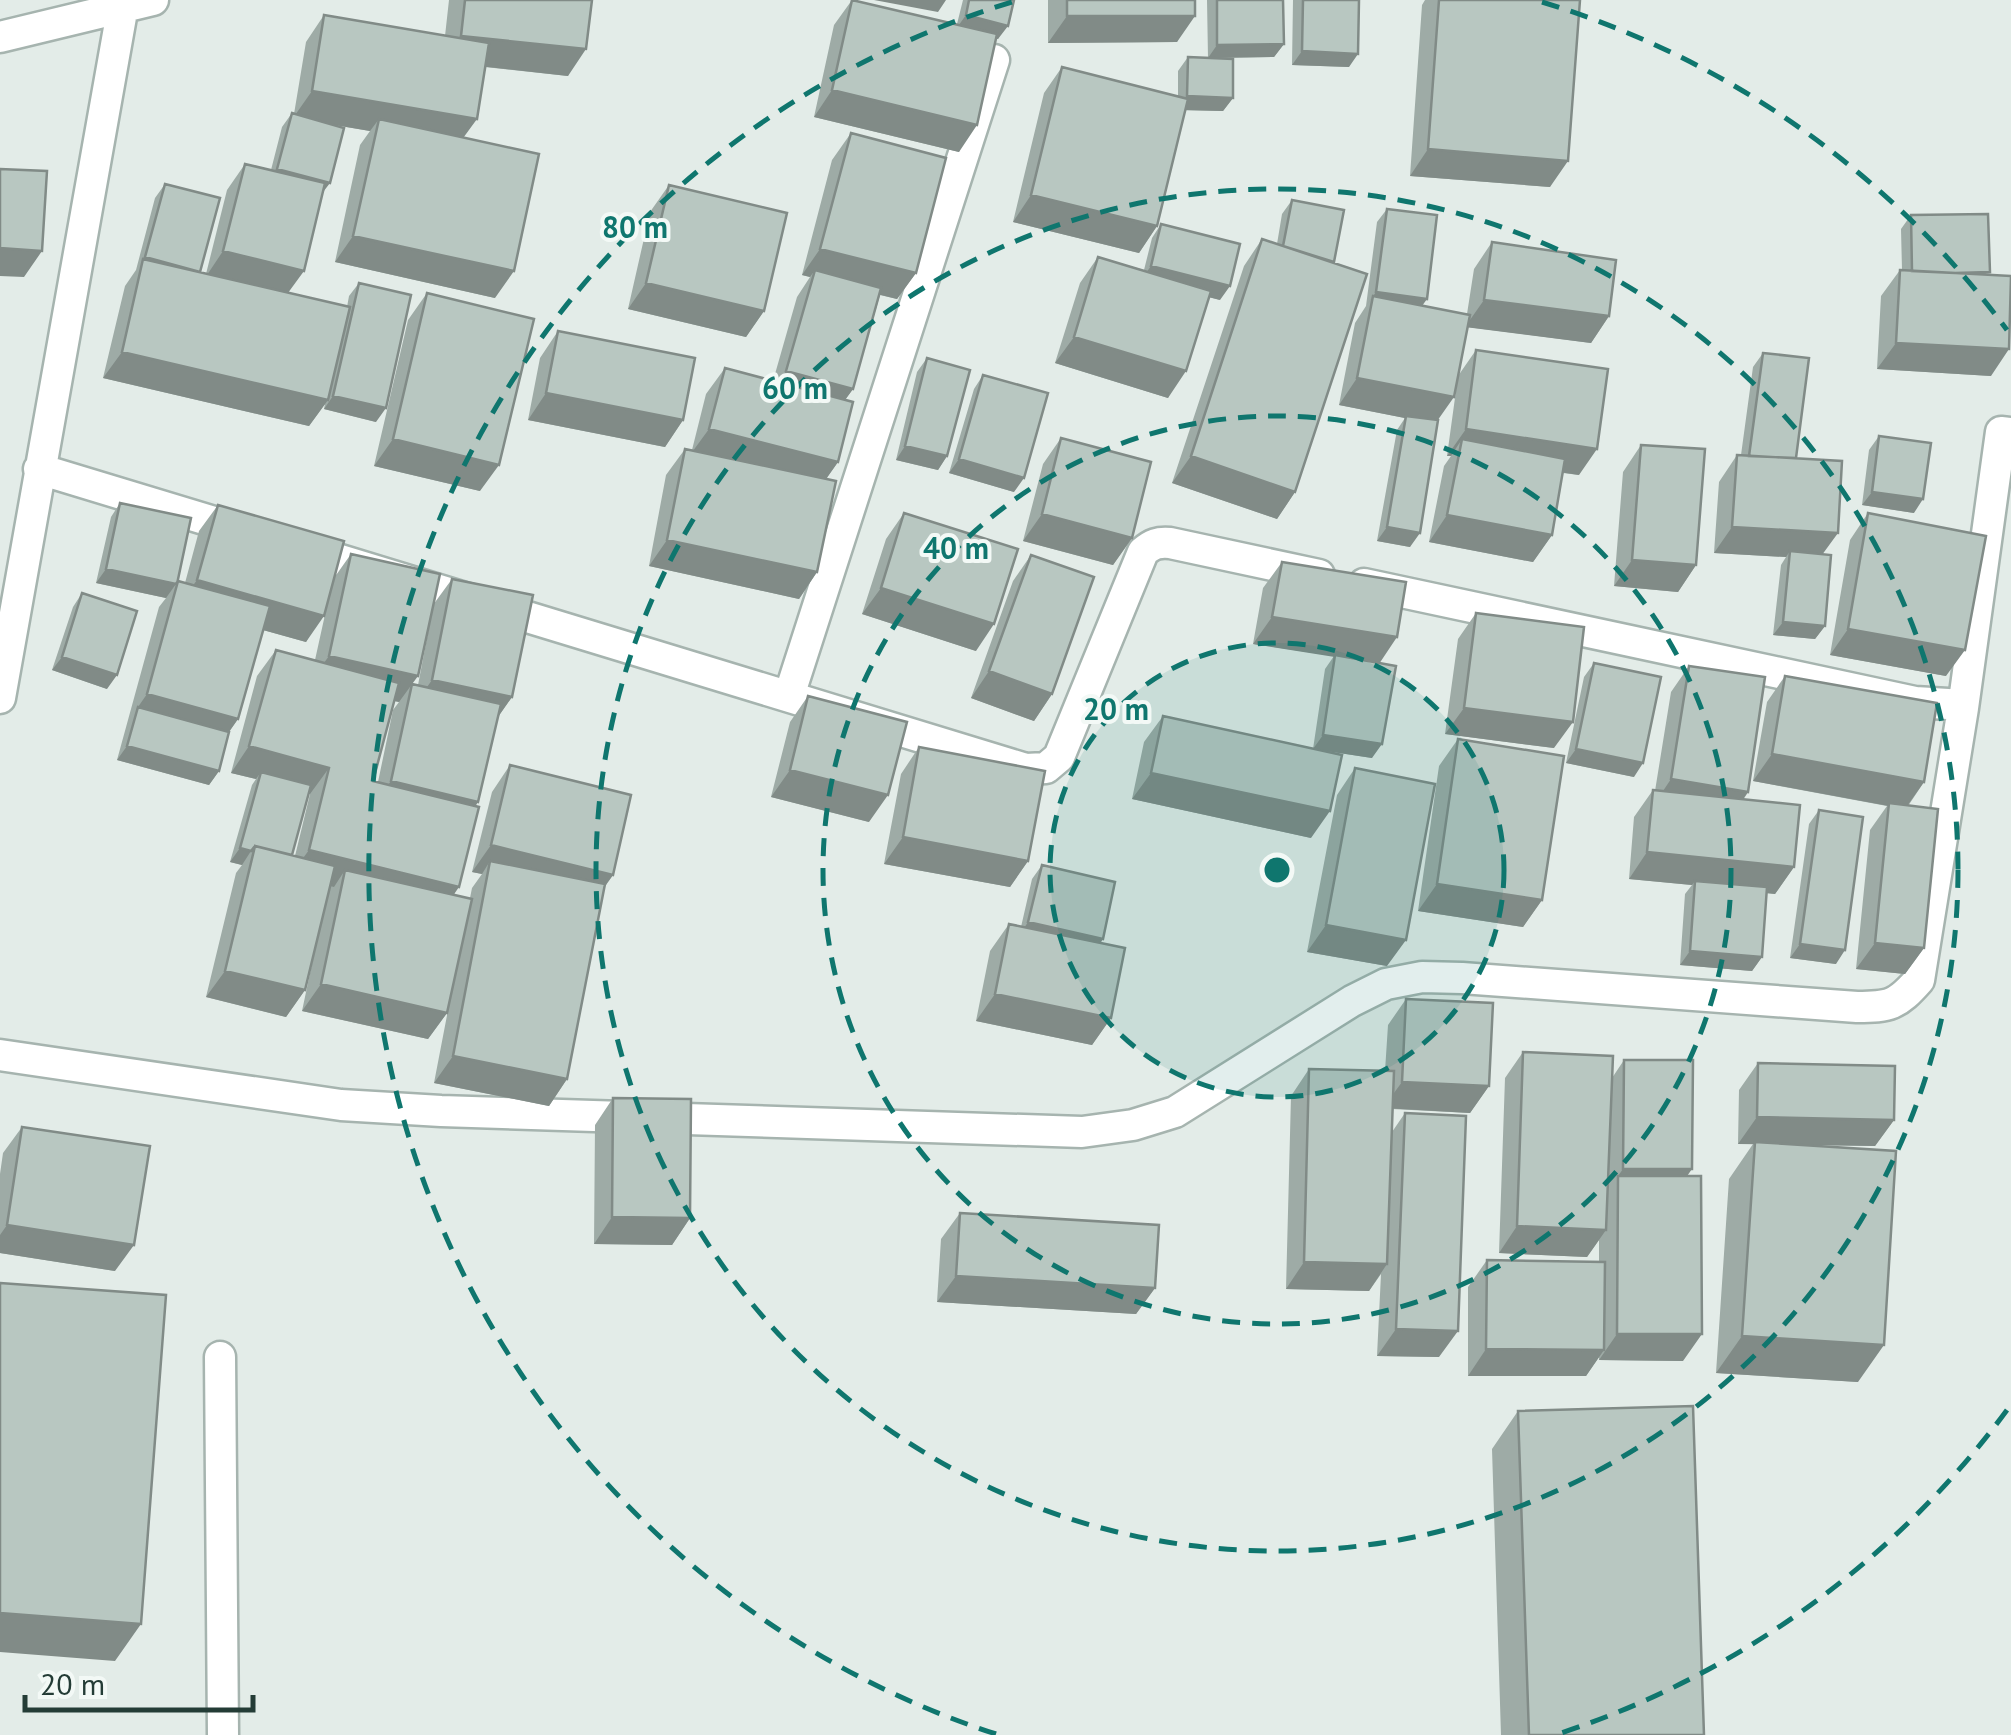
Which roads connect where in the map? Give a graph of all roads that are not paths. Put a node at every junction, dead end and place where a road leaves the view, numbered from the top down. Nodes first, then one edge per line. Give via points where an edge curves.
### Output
1 (153, 0) edge
2 (124, 4) edge
3 (0, 37) edge
4 (994, 60) edge
5 (2011, 433) edge
6 (39, 469) junction
7 (788, 696) junction
8 (0, 698) edge
9 (1963, 708) junction
10 (0, 1054) edge
11 (220, 1357) dead end
12 (224, 1735) edge

1 - 2 street
2 - 3 street
2 - 6 street
4 - 7 street
5 - 9 street via 2001,432
6 - 7 street
6 - 8 street
7 - 9 street via 1026,768 1046,768 1060,757 1143,552 1160,542
9 - 10 street via 1920,980 1884,1007 1422,977 1386,984 1352,1001 1175,1112 1082,1132 341,1105
11 - 12 street

